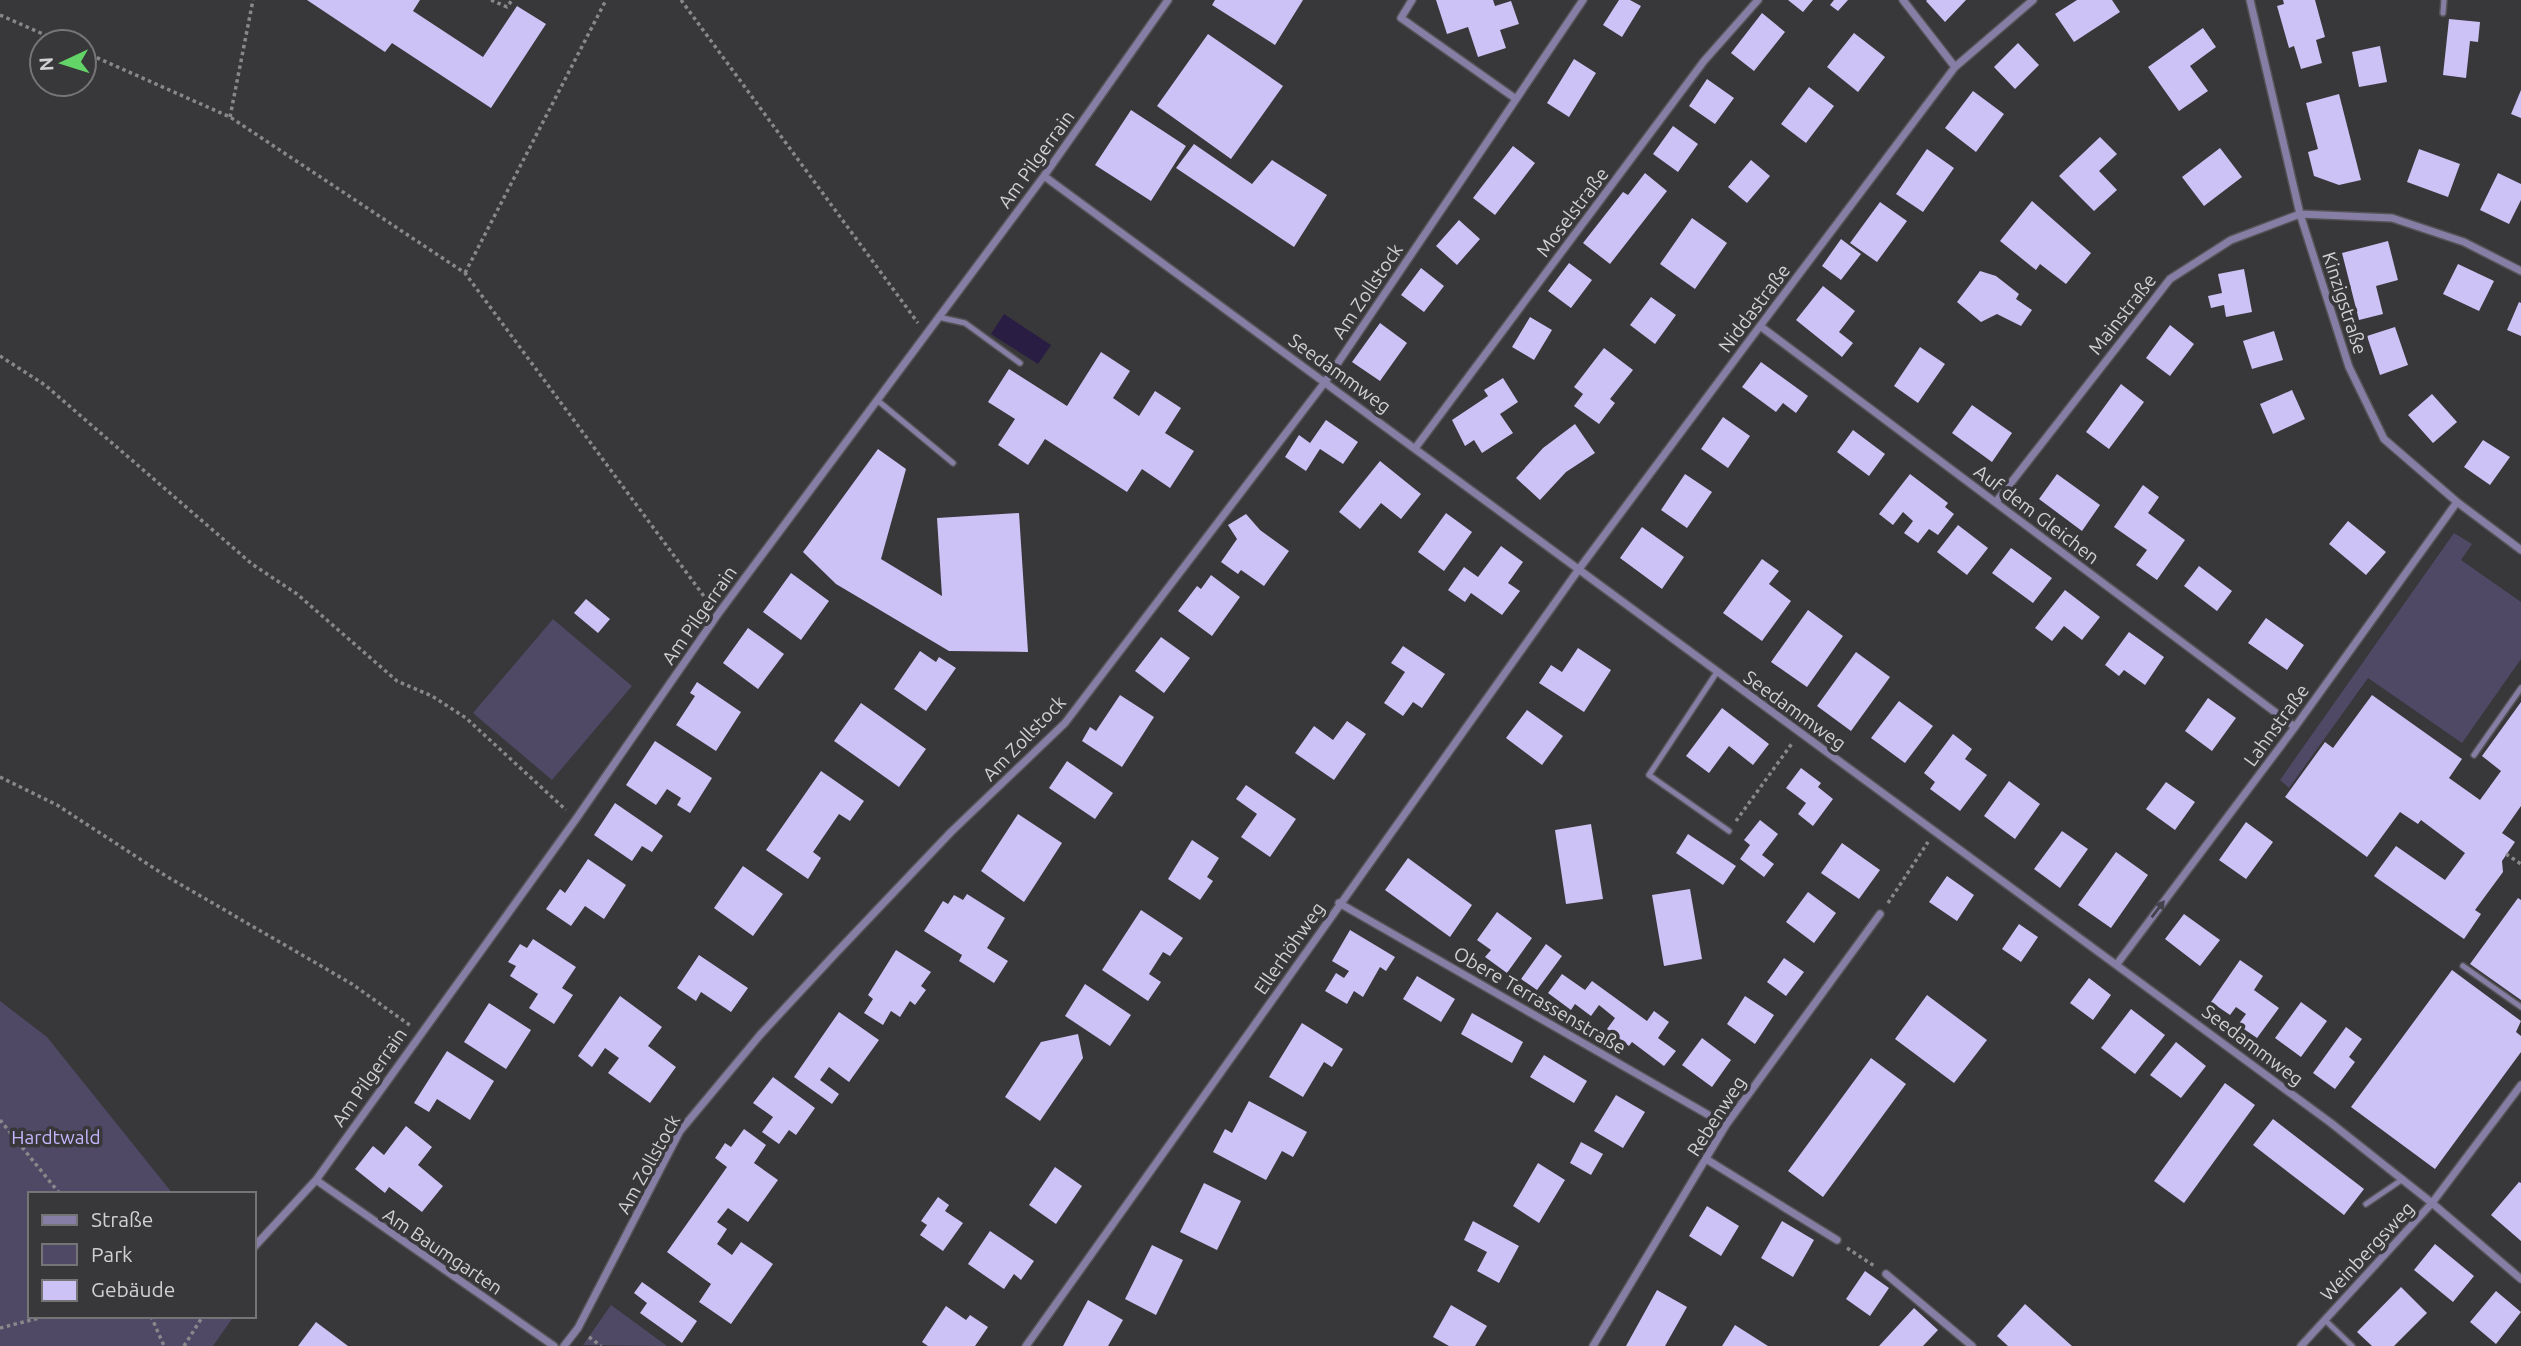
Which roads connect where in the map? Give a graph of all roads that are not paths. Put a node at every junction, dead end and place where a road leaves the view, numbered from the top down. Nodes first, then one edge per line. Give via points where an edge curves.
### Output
1 (1168, 0) edge
2 (1412, 0) edge
3 (1583, 0) edge
4 (1759, 0) edge
5 (1903, 0) edge
6 (2033, 0) edge
7 (2250, 0) edge
8 (2444, 0) edge
9 (2443, 13) dead end
10 (1955, 68) junction
11 (1516, 99) junction
12 (1044, 176) junction
13 (2300, 214) junction
14 (2521, 271) edge
15 (938, 317) junction
16 (1760, 326) junction
17 (1020, 363) dead end
18 (1325, 382) junction
19 (877, 400) junction
20 (1416, 447) junction
21 (953, 463) dead end
22 (1996, 502) junction
23 (2457, 502) junction
24 (2521, 550) edge
25 (1579, 569) junction
26 (1717, 672) junction
27 (2521, 688) edge
28 (2295, 727) junction
29 (2474, 755) dead end
30 (1729, 831) road end
31 (1339, 903) junction
32 (1880, 914) road end
33 (2117, 964) junction
34 (2463, 966) dead end
35 (2521, 1007) edge
36 (2521, 1085) edge
37 (1726, 1125) junction
38 (1706, 1159) junction
39 (2403, 1179) junction
40 (316, 1180) junction
41 (2432, 1203) junction
42 (2366, 1204) dead end
43 (1837, 1240) road end
44 (256, 1245) edge
45 (1886, 1274) road end
46 (2521, 1279) edge
47 (2325, 1320) junction
48 (554, 1346) edge
49 (564, 1346) edge
50 (1026, 1346) edge
51 (1593, 1346) edge
52 (1972, 1346) edge
53 (2301, 1346) edge
54 (2352, 1346) edge

1 - 12 street, Am Pilgerrain
2 - 11 street via 1401,18
3 - 11 street, Am Zollstock
4 - 20 street, Moselstraße via 1703,61
5 - 10 street
6 - 10 street, Niddastraße
7 - 13 street, Kinzigstraße
8 - 9 lane
10 - 16 street, Niddastraße
11 - 18 street, Am Zollstock
12 - 15 street, Am Pilgerrain
12 - 18 street, Seedammweg
13 - 14 street, Mainstraße via 2392,218 2464,242
13 - 22 street, Mainstraße via 2231,240 2170,279
13 - 23 street, Kinzigstraße via 2349,367 2384,439
15 - 17 lane via 965,323
15 - 19 street, Am Pilgerrain
16 - 22 street, Auf dem Gleichen
16 - 25 street, Niddastraße
18 - 20 street, Seedammweg
18 - 49 street, Am Zollstock via 1065,723 951,832 826,964 680,1131 578,1328
19 - 21 lane
19 - 40 street, Am Pilgerrain via 718,614
20 - 25 street, Seedammweg
22 - 28 street, Auf dem Gleichen
23 - 24 street, Kinzigstraße
23 - 28 street, Lahnstraße
25 - 26 street, Seedammweg
25 - 31 street, Ellerhöhweg
26 - 30 lane via 1649,775
26 - 33 street, Seedammweg
27 - 29 lane
33 -> 28 street, Lahnstraße
31 - 37 street, Obere Terrassenstraße
31 - 50 street, Ellerhöhweg
32 - 37 street, Rebenweg
33 - 39 street, Seedammweg
34 - 35 lane
36 - 41 street, Weinbergsweg
37 - 38 street, Rebenweg
38 - 43 street
38 - 51 street, Rebenweg
39 - 41 street, Seedammweg
39 - 42 lane
40 - 44 street, Am Pilgerrain
40 - 48 street, Am Baumgarten
41 - 46 street, Seedammweg
41 - 47 street, Weinbergsweg
45 - 52 street
47 - 53 street, Weinbergsweg
47 - 54 lane, Weinbergsweg

